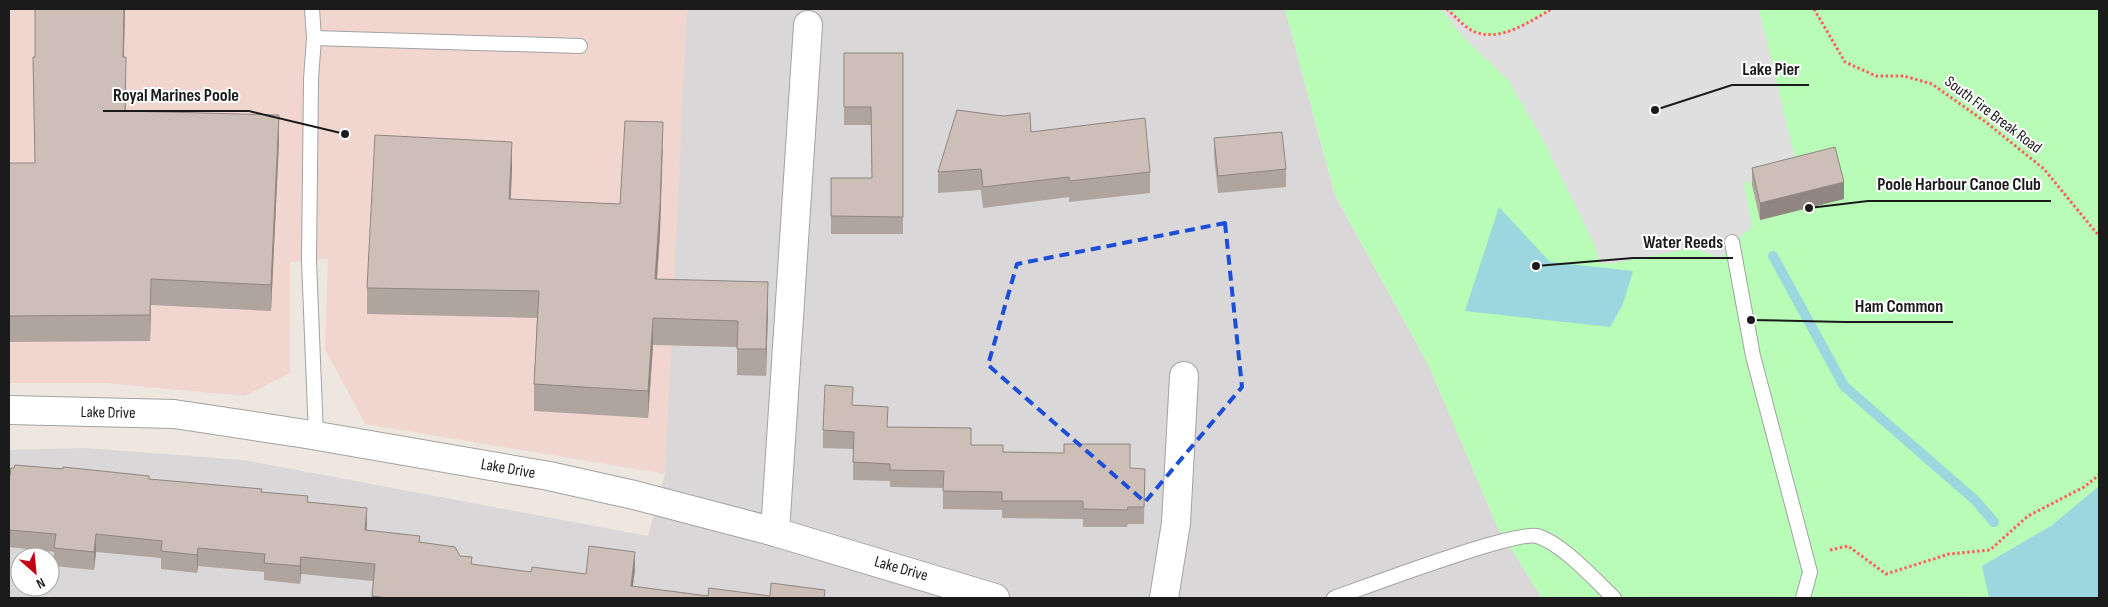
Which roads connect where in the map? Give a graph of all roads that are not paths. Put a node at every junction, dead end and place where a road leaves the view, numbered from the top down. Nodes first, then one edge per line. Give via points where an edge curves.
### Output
1 (312, 9) edge
2 (808, 25) dead end
3 (314, 38) junction
4 (580, 46) dead end
5 (1732, 242) dead end
6 (1184, 376) dead end
7 (9, 410) edge
8 (316, 436) junction
9 (775, 532) junction
10 (995, 598) edge
11 (1164, 598) edge
12 (1334, 598) edge
13 (1614, 598) edge
14 (1803, 598) edge

1 - 3 lane
2 - 9 street
3 - 4 lane
3 - 8 lane via 308,261
5 - 14 lane via 1753,356 1810,572
6 - 11 street via 1176,523
7 - 8 street, Lake Drive via 174,414
8 - 9 street, Lake Drive via 549,476
9 - 10 street, Lake Drive
12 - 13 lane via 1506,540 1536,536 1566,552

